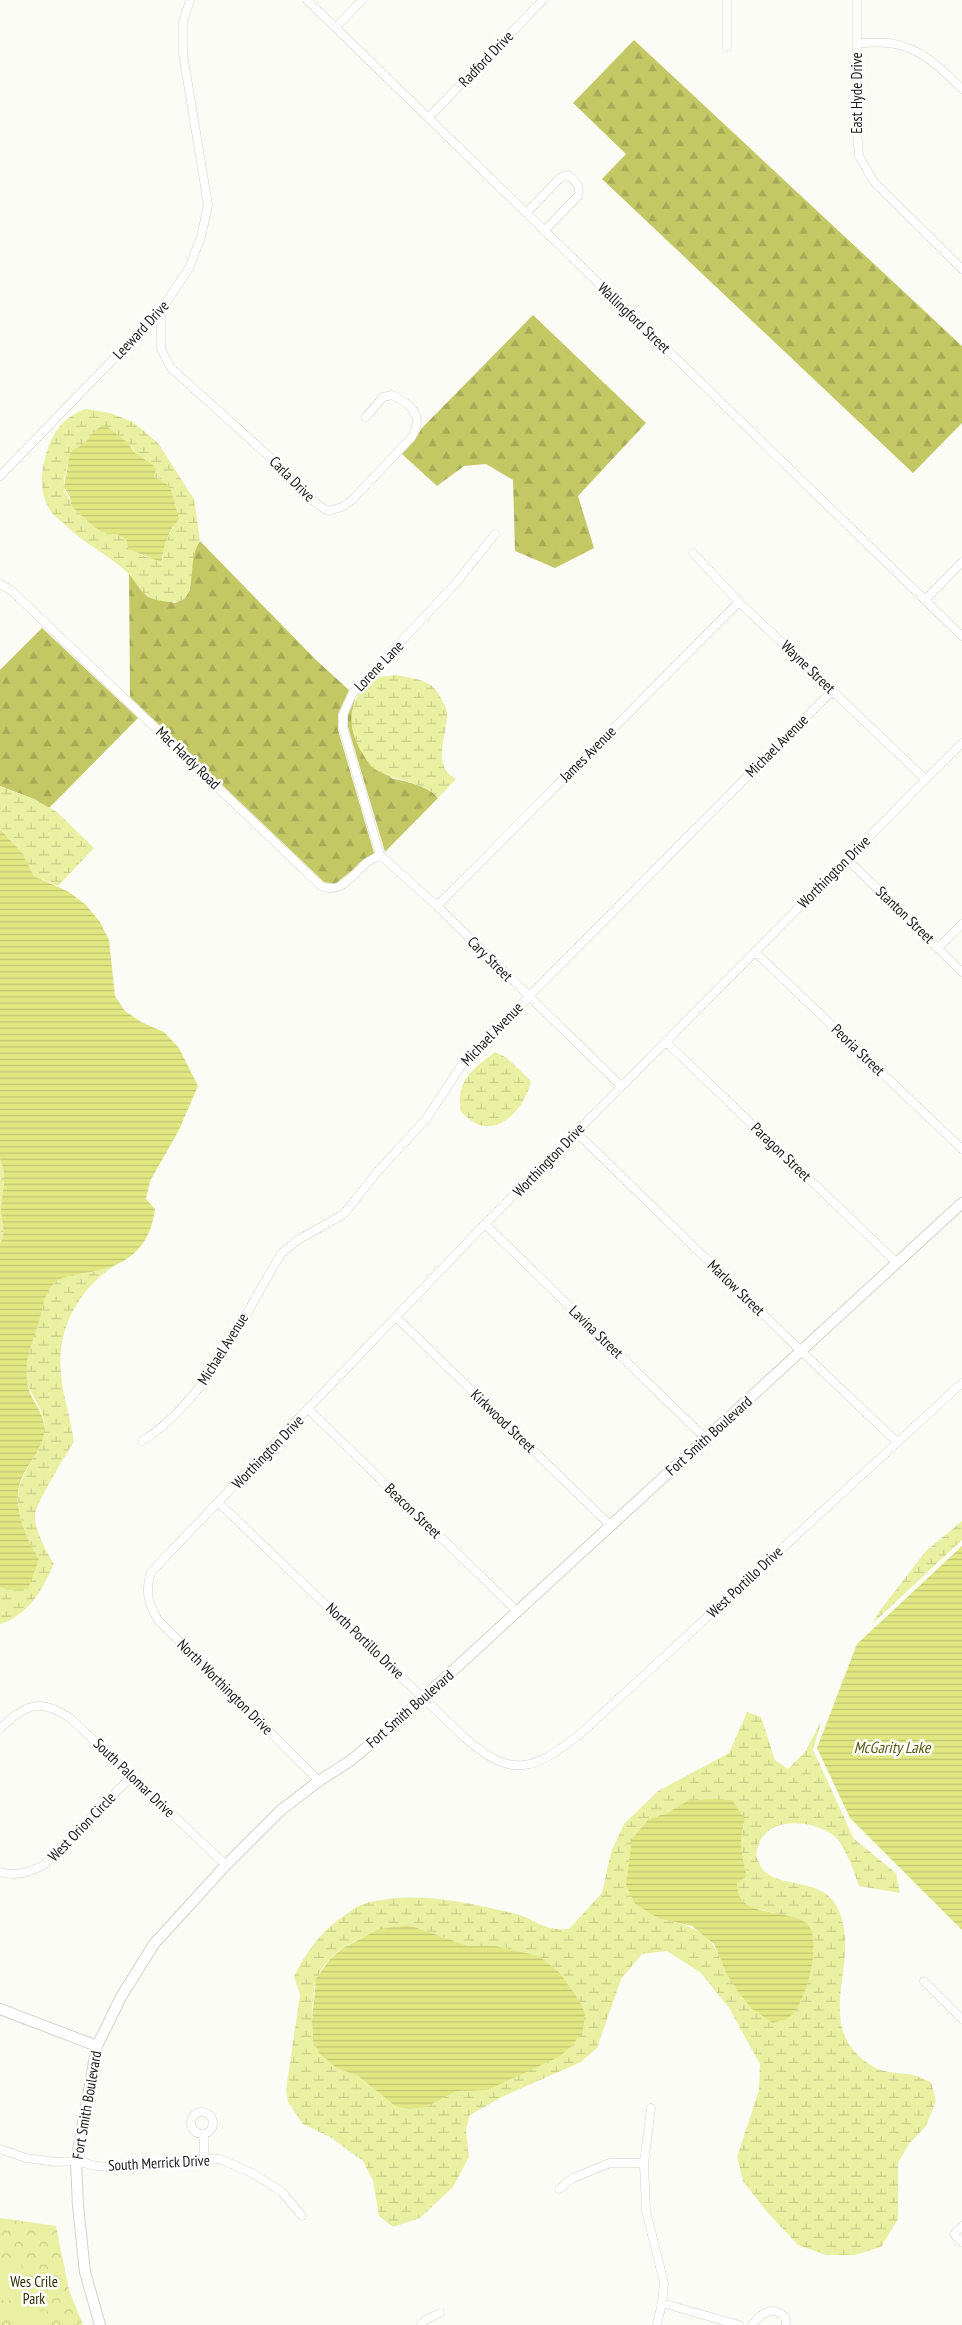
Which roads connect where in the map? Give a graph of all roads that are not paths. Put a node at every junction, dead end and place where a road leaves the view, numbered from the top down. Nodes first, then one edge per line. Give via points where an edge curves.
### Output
1 (190, 0) edge
2 (307, 0) edge
3 (362, 0) edge
4 (543, 0) edge
5 (727, 0) edge
6 (857, 0) edge
7 (336, 27) junction
8 (858, 43) junction
9 (727, 46) dead end
10 (962, 89) edge
11 (429, 117) junction
12 (526, 212) junction
13 (544, 231) junction
14 (962, 270) edge
15 (162, 310) junction
16 (366, 417) dead end
17 (0, 476) edge
18 (495, 534) dead end
19 (693, 554) dead end
20 (962, 562) edge
21 (0, 584) edge
22 (925, 600) junction
23 (739, 602) junction
24 (962, 636) edge
25 (832, 690) junction
26 (962, 743) edge
27 (925, 779) junction
28 (380, 855) junction
29 (847, 859) junction
30 (437, 906) junction
31 (962, 924) edge
32 (938, 948) junction
33 (755, 952) junction
34 (962, 972) edge
35 (528, 997) junction
36 (665, 1041) junction
37 (621, 1086) junction
38 (576, 1132) junction
39 (962, 1149) edge
40 (962, 1203) edge
41 (485, 1224) junction
42 (898, 1263) junction
43 (396, 1318) junction
44 (800, 1351) junction
45 (962, 1383) edge
46 (309, 1410) junction
47 (706, 1439) junction
48 (142, 1440) dead end
49 (897, 1442) junction
50 (219, 1503) junction
51 (610, 1525) junction
52 (147, 1586) joint
53 (518, 1612) junction
54 (424, 1697) junction
55 (0, 1729) edge
56 (518, 1766) joint
57 (132, 1776) junction
58 (319, 1781) junction
59 (226, 1865) junction
60 (0, 1872) edge
61 (924, 1981) dead end
62 (0, 2010) edge
63 (962, 2019) edge
64 (98, 2046) junction
65 (651, 2108) dead end
66 (204, 2135) dead end
67 (0, 2149) edge
68 (204, 2159) junction
69 (76, 2160) junction
70 (644, 2163) junction
71 (559, 2189) dead end
72 (302, 2216) dead end
73 (962, 2226) edge
74 (962, 2242) edge
75 (662, 2303) junction
76 (440, 2313) dead end
77 (100, 2325) edge
78 (421, 2325) edge
79 (656, 2325) edge
80 (739, 2325) edge
81 (752, 2325) edge
82 (786, 2325) edge

1 - 15 street, Leeward Drive via 184,22 183,54 208,205 201,237 189,268
2 - 7 street, Wallingford Street
3 - 7 street
4 - 11 street, Radford Drive
5 - 9 street
6 - 8 street, East Hyde Drive
7 - 11 street, Wallingford Street
8 - 10 street via 891,43 913,51 935,62
8 - 14 street, East Hyde Drive via 858,156 874,182
11 - 12 street, Wallingford Street
12 - 13 street, Wallingford Street
12 - 13 street via 561,177 568,175 577,183 578,196
13 - 22 street, Wallingford Street
15 - 16 street, Carla Drive via 161,349 171,368 272,459 314,502 328,511 351,501 417,429 418,419 410,405 392,395 383,397
15 - 17 street, Leeward Drive
18 - 28 street, Lorene Lane via 456,583 352,694 346,706 343,728
19 - 23 street, Wayne Street
20 - 22 street
21 - 28 street, Mac Hardy Road via 12,591 321,886 327,889 344,884 367,862
22 - 24 street, Wallingford Street
23 - 25 street, Wayne Street
23 - 30 street, James Avenue
25 - 27 street, Wayne Street
25 - 35 street, Michael Avenue
26 - 27 street, Worthington Drive
27 - 29 street, Worthington Drive
28 - 30 street, Cary Street
29 - 32 street, Stanton Street
29 - 33 street, Worthington Drive
30 - 35 street, Cary Street
31 - 32 street
32 - 34 street, Stanton Street
33 - 36 street, Worthington Drive
33 - 39 street, Peoria Street
35 - 37 street, Cary Street
35 - 48 street, Michael Avenue via 463,1063 426,1119 344,1214 296,1241 281,1254 197,1391 156,1433
36 - 37 street, Worthington Drive
36 - 42 street, Paragon Street
37 - 38 street, Worthington Drive
38 - 41 street, Worthington Drive
38 - 44 street, Marlow Street
40 - 42 street, Fort Smith Boulevard
41 - 43 street, Worthington Drive
41 - 47 street, Lavina Street
42 - 44 street, Fort Smith Boulevard
43 - 46 street, Worthington Drive
43 - 51 street, Kirkwood Street
44 - 47 street, Fort Smith Boulevard
44 - 49 street, Marlow Street
45 - 49 street, West Portillo Drive
46 - 50 street, Worthington Drive
46 - 53 street, Beacon Street
47 - 51 street, Fort Smith Boulevard
49 - 56 street, West Portillo Drive via 580,1735 555,1753 537,1762
50 - 52 street, Worthington Drive via 151,1572
50 - 54 street, North Portillo Drive
51 - 53 street, Fort Smith Boulevard
52 - 58 street, North Worthington Drive via 149,1605 158,1620
53 - 54 street, Fort Smith Boulevard
54 - 56 street, North Portillo Drive via 484,1754 500,1763
54 - 58 street, Fort Smith Boulevard via 350,1761
55 - 57 street, South Palomar Drive via 34,1706 46,1705 70,1718
57 - 59 street, South Palomar Drive
57 - 60 street, West Orion Circle via 44,1865 18,1874
58 - 59 street, Fort Smith Boulevard via 281,1810
59 - 64 street, Fort Smith Boulevard via 154,1944 121,1997
61 - 63 street
62 - 64 street
64 - 69 street, Fort Smith Boulevard
65 - 70 street
66 - 68 street
67 - 69 street, South Merrick Drive via 26,2158 56,2162
68 - 69 street, South Merrick Drive via 123,2168 96,2166
68 - 72 street, South Merrick Drive via 220,2159 252,2173 282,2192
69 - 77 street, Fort Smith Boulevard via 85,2272
70 - 71 street via 610,2163 573,2178
70 - 75 street via 646,2211 664,2283
73 - 74 street via 954,2234
75 - 79 street
75 - 80 street
76 - 78 street
81 - 82 street via 759,2317 777,2310 785,2317

